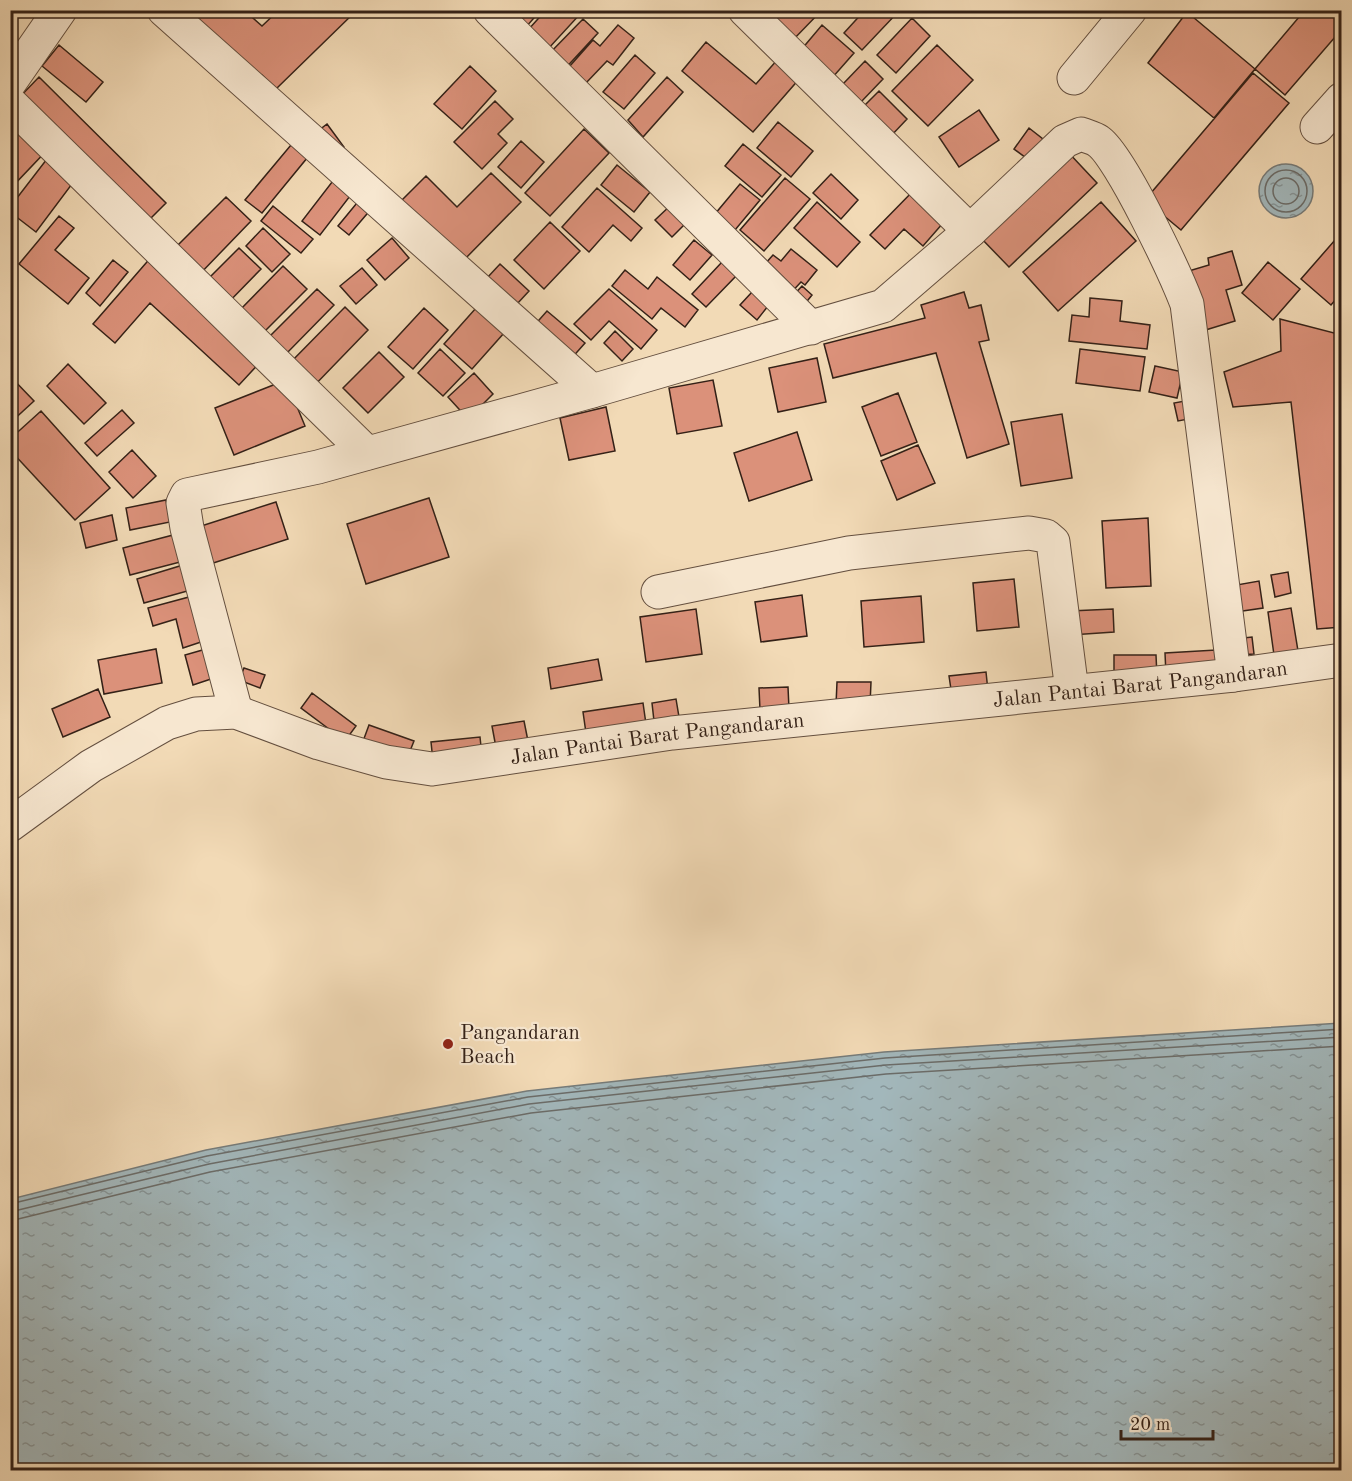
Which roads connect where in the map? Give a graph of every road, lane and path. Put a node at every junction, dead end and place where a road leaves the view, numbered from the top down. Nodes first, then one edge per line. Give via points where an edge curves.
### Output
1 (60, 10) edge
2 (164, 10) edge
3 (490, 10) edge
4 (745, 10) edge
5 (1130, 10) edge
6 (1074, 78) dead end
7 (10, 82) edge
8 (1341, 99) edge
9 (10, 103) edge
10 (1317, 127) dead end
11 (970, 231) junction
12 (811, 328) junction
13 (592, 391) junction
14 (367, 453) junction
15 (658, 592) dead end
16 (1341, 660) edge
17 (1234, 675) junction
18 (1072, 692) junction
19 (236, 712) junction
20 (10, 825) edge

1 - 7 street
2 - 13 street
3 - 12 street
4 - 11 street
5 - 6 street
8 - 10 street
9 - 14 street
11 - 12 street via 883,306
11 - 17 street via 1065,141 1081,134 1099,141 1117,161 1187,304
12 - 13 street
13 - 14 street
14 - 19 street via 187,495 184,500 187,528
15 - 18 street via 849,553 1029,533 1046,536 1053,542 1060,580
16 - 17 street, Jalan Pantai Barat Pangandaran
17 - 18 street, Jalan Pantai Barat Pangandaran
18 - 19 street, Jalan Pantai Barat Pangandaran via 672,733 432,769 386,762 319,743
19 - 20 street, Jalan Pantai Barat Pangandaran via 196,714 167,723 91,766

